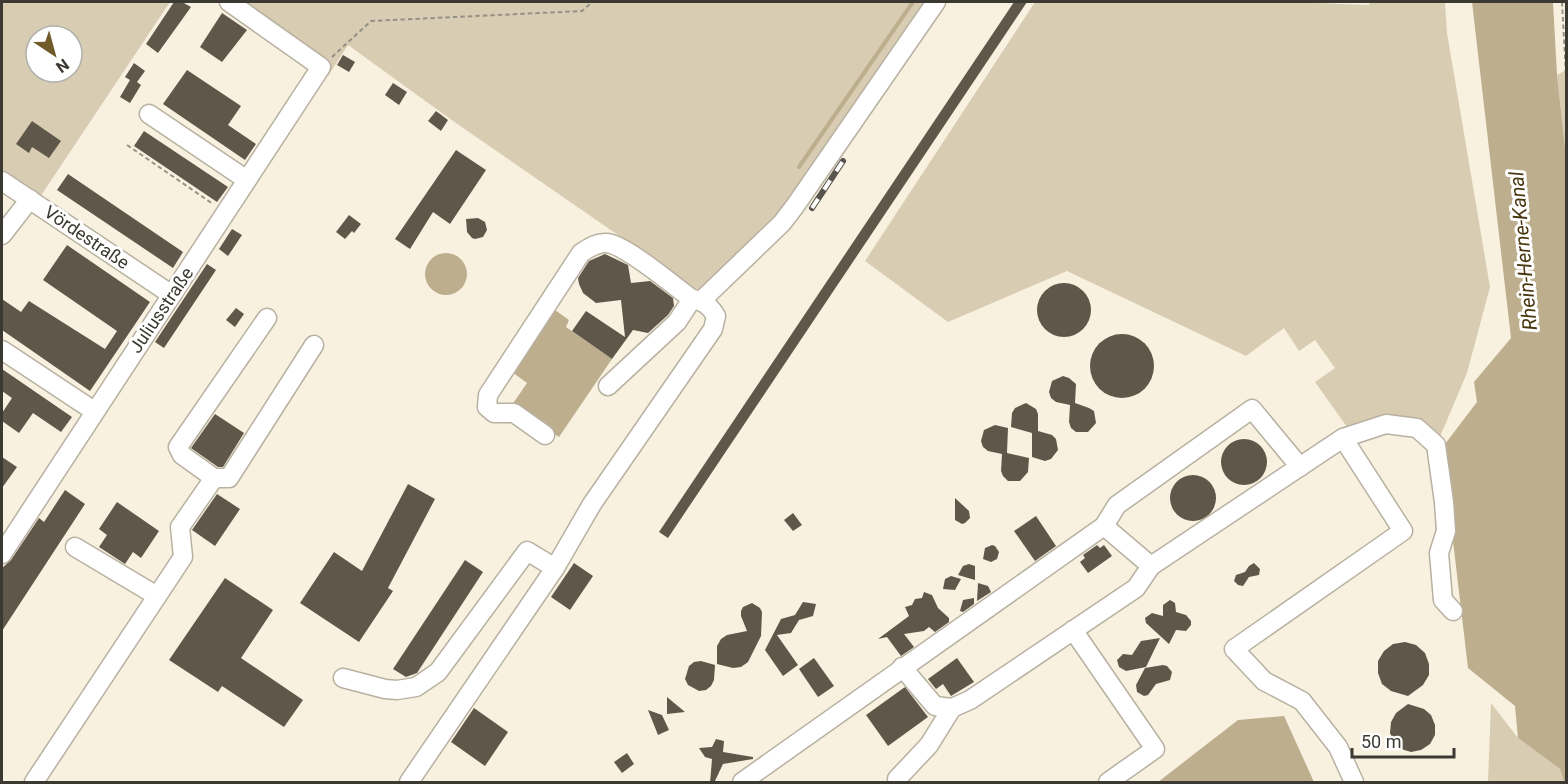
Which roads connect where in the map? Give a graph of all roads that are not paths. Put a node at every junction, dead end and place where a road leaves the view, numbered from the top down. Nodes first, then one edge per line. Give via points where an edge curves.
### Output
1 (230, 2) edge
2 (936, 2) edge
3 (149, 114) dead end
4 (247, 180) junction
5 (2, 181) edge
6 (30, 199) junction
7 (2, 235) edge
8 (172, 295) junction
9 (697, 300) junction
10 (267, 318) dead end
11 (314, 345) dead end
12 (2, 350) edge
13 (608, 386) dead end
14 (94, 411) junction
15 (545, 435) dead end
16 (1343, 438) junction
17 (1300, 467) junction
18 (214, 478) junction
19 (1104, 526) junction
20 (75, 547) dead end
21 (2, 554) edge
22 (1151, 566) junction
23 (555, 568) junction
24 (157, 596) junction
25 (1453, 610) dead end
26 (1073, 630) junction
27 (902, 668) junction
28 (343, 678) dead end
29 (952, 708) junction
30 (34, 783) edge
31 (409, 783) edge
32 (742, 783) edge
33 (899, 783) edge
34 (1108, 783) edge
35 (1354, 783) edge

1 - 4 street, Juliusstraße via 321,67
2 - 9 street via 782,223
3 - 4 street
4 - 8 street, Juliusstraße
5 - 6 street, Vördestraße
6 - 7 street
6 - 8 street, Vördestraße
8 - 14 street, Juliusstraße
9 - 13 street
9 - 15 street via 607,243 581,253 488,395 487,407 494,413 514,413
9 - 23 street via 716,316 713,329 592,504
10 - 18 street via 178,447 182,455
11 - 18 street via 229,478
12 - 14 street
14 - 21 street, Juliusstraße
16 - 17 street
16 - 25 street via 1386,423 1417,428 1436,445 1446,531 1439,553 1443,600
16 - 35 street via 1403,531 1234,649 1264,681 1302,701 1338,747
17 - 19 street via 1252,409 1117,505
17 - 22 street
18 - 24 street via 180,527 183,557
19 - 22 street
19 - 27 street
20 - 24 street
22 - 26 street via 1136,588
23 - 28 street via 527,551 438,672 416,687 385,689
23 - 31 street
24 - 30 street
26 - 29 street via 970,700
26 - 34 street via 1155,749
27 - 29 street via 935,706
27 - 32 street
29 - 33 street via 929,745 897,779

